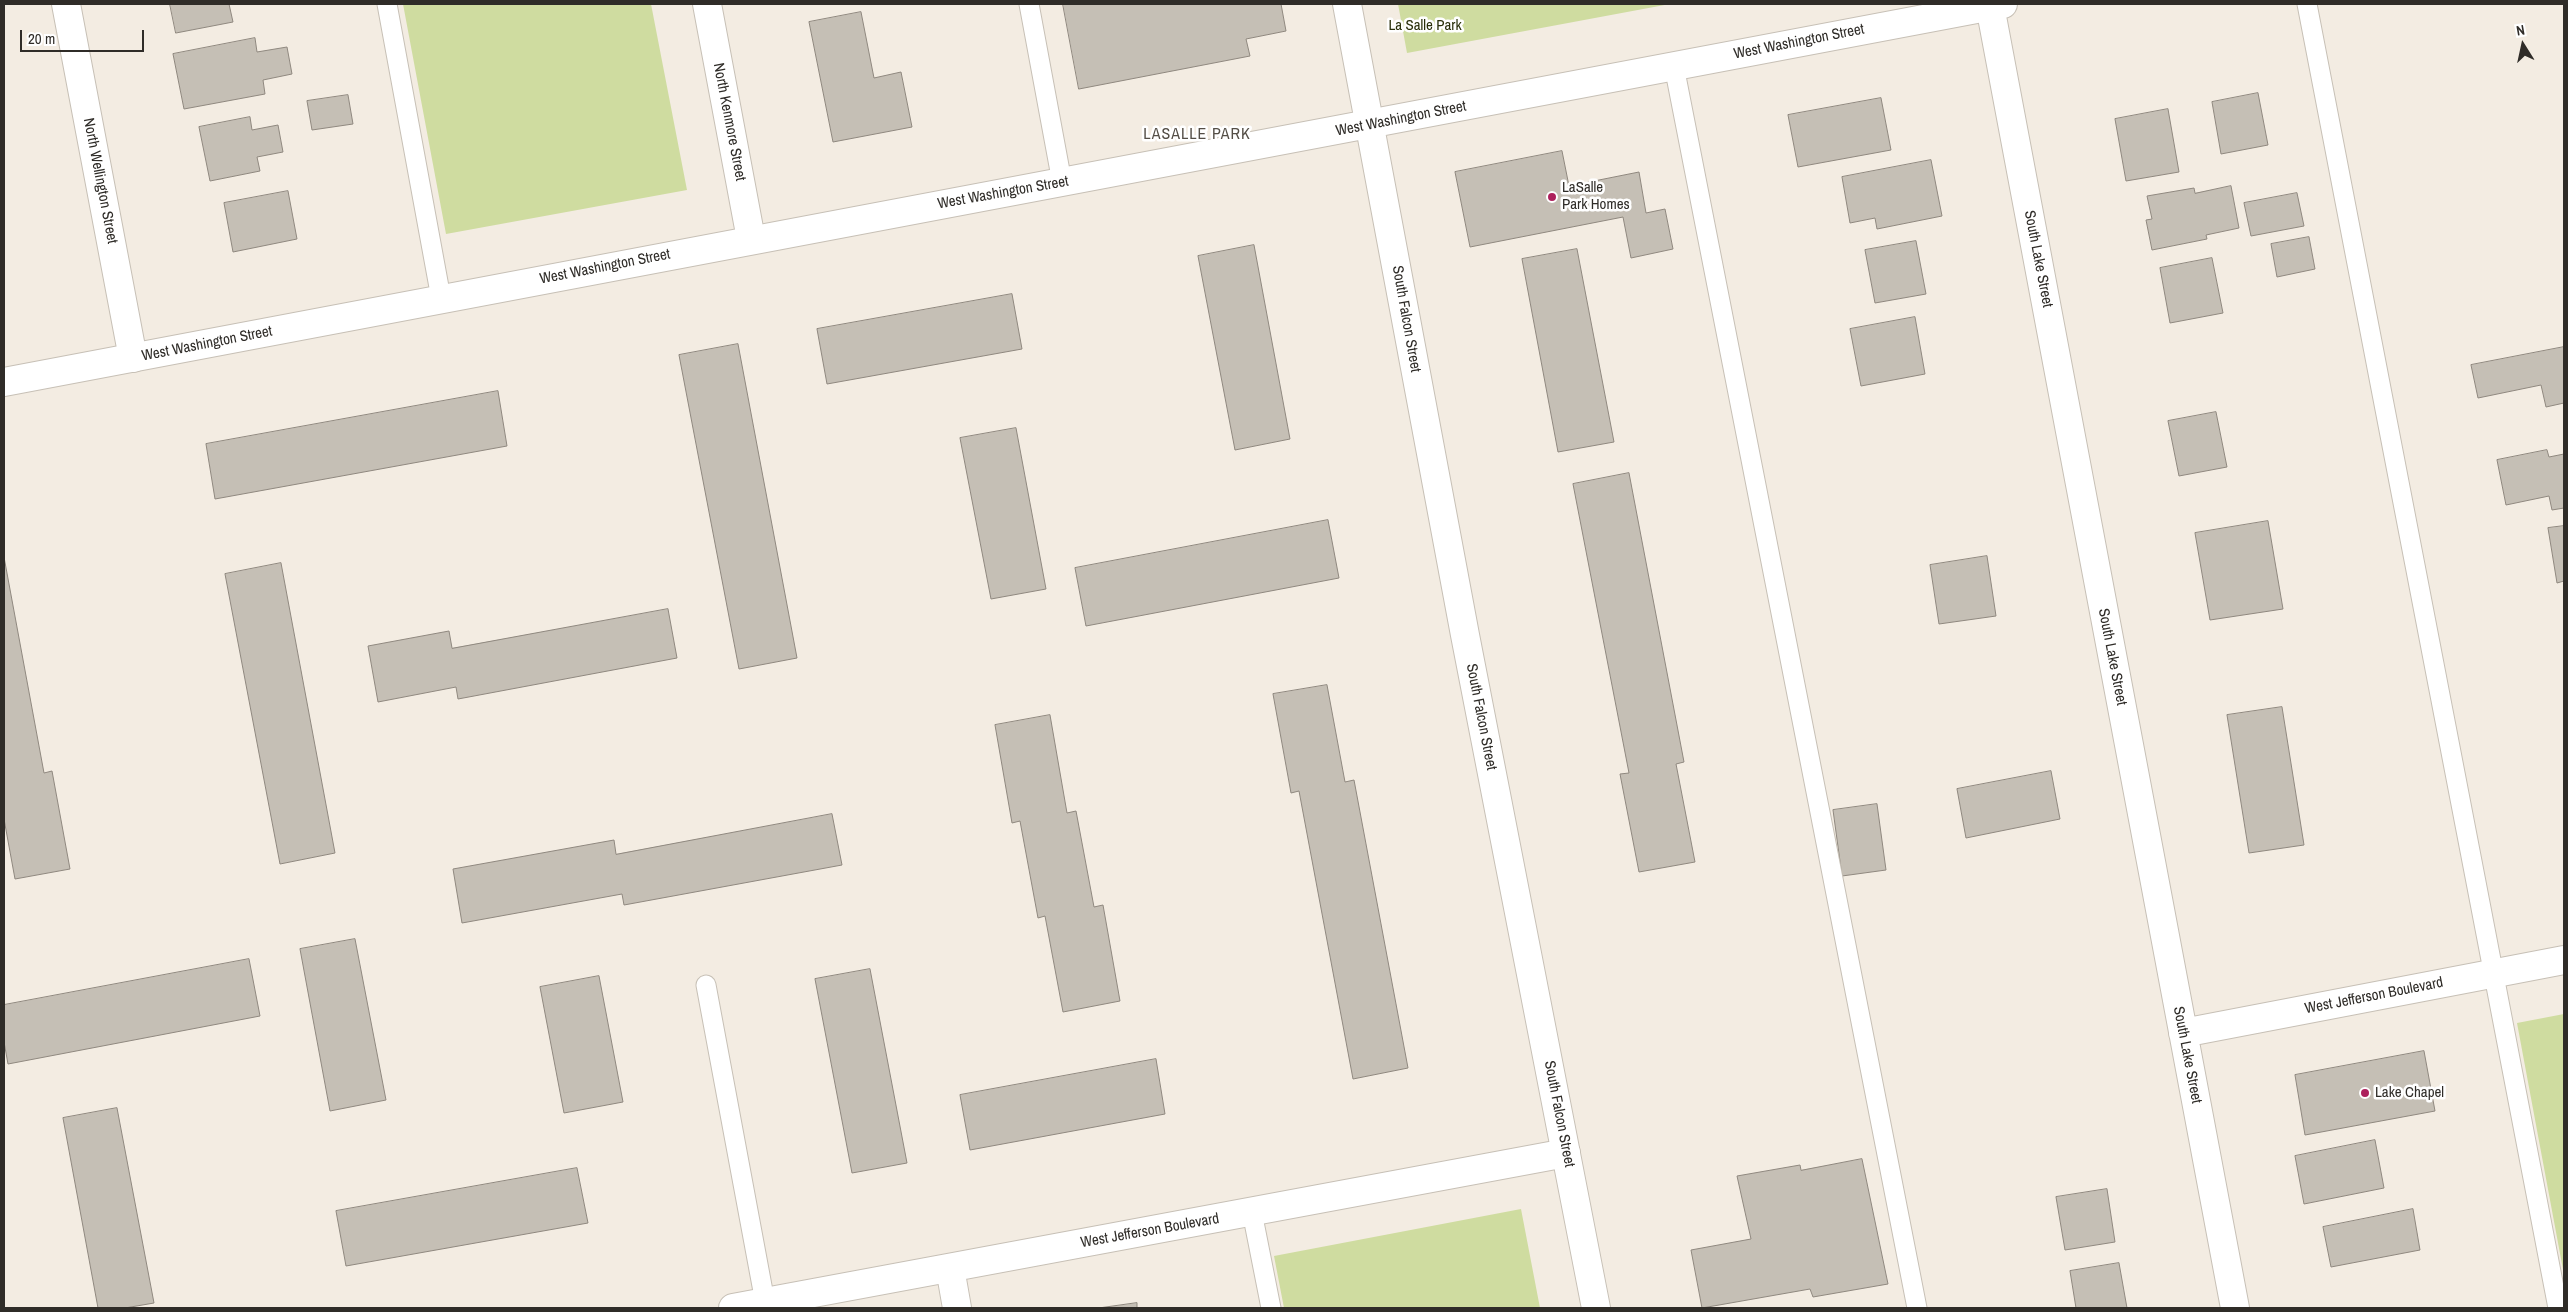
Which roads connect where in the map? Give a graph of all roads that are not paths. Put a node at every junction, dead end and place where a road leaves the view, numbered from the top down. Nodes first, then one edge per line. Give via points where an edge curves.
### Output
1 (66, 4) edge
2 (387, 4) edge
3 (707, 4) edge
4 (1029, 4) edge
5 (1347, 4) edge
6 (2306, 4) edge
7 (1996, 5) edge
8 (1674, 66) junction
9 (1370, 125) junction
10 (1062, 182) junction
11 (751, 239) junction
12 (441, 298) junction
13 (133, 358) junction
14 (4, 382) edge
15 (2564, 960) edge
16 (2494, 973) junction
17 (706, 985) dead end
18 (2183, 1033) junction
19 (1566, 1153) junction
20 (1252, 1212) junction
21 (950, 1268) junction
22 (766, 1302) junction
23 (733, 1308) edge
24 (957, 1308) edge
25 (1271, 1308) edge
26 (1596, 1308) edge
27 (1917, 1308) edge
28 (2235, 1308) edge
29 (2558, 1308) edge

1 - 13 street, North Wellington Street
2 - 12 lane
3 - 11 street, North Kenmore Street
4 - 10 lane
5 - 9 street, South Falcon Street
6 - 16 lane
7 - 8 street, West Washington Street
7 - 18 street, South Lake Street
8 - 9 street, West Washington Street
8 - 27 lane
9 - 10 street, West Washington Street
9 - 19 street, South Falcon Street
10 - 11 street, West Washington Street
11 - 12 street, West Washington Street
12 - 13 street, West Washington Street
13 - 14 street, West Washington Street
15 - 16 street, West Jefferson Boulevard
16 - 18 street, West Jefferson Boulevard
16 - 29 lane
17 - 22 lane
18 - 28 street, South Lake Street
19 - 20 street, West Jefferson Boulevard
19 - 26 street, South Falcon Street
20 - 21 street, West Jefferson Boulevard
20 - 25 lane
21 - 22 street, West Jefferson Boulevard
21 - 24 street
22 - 23 street, West Jefferson Boulevard

